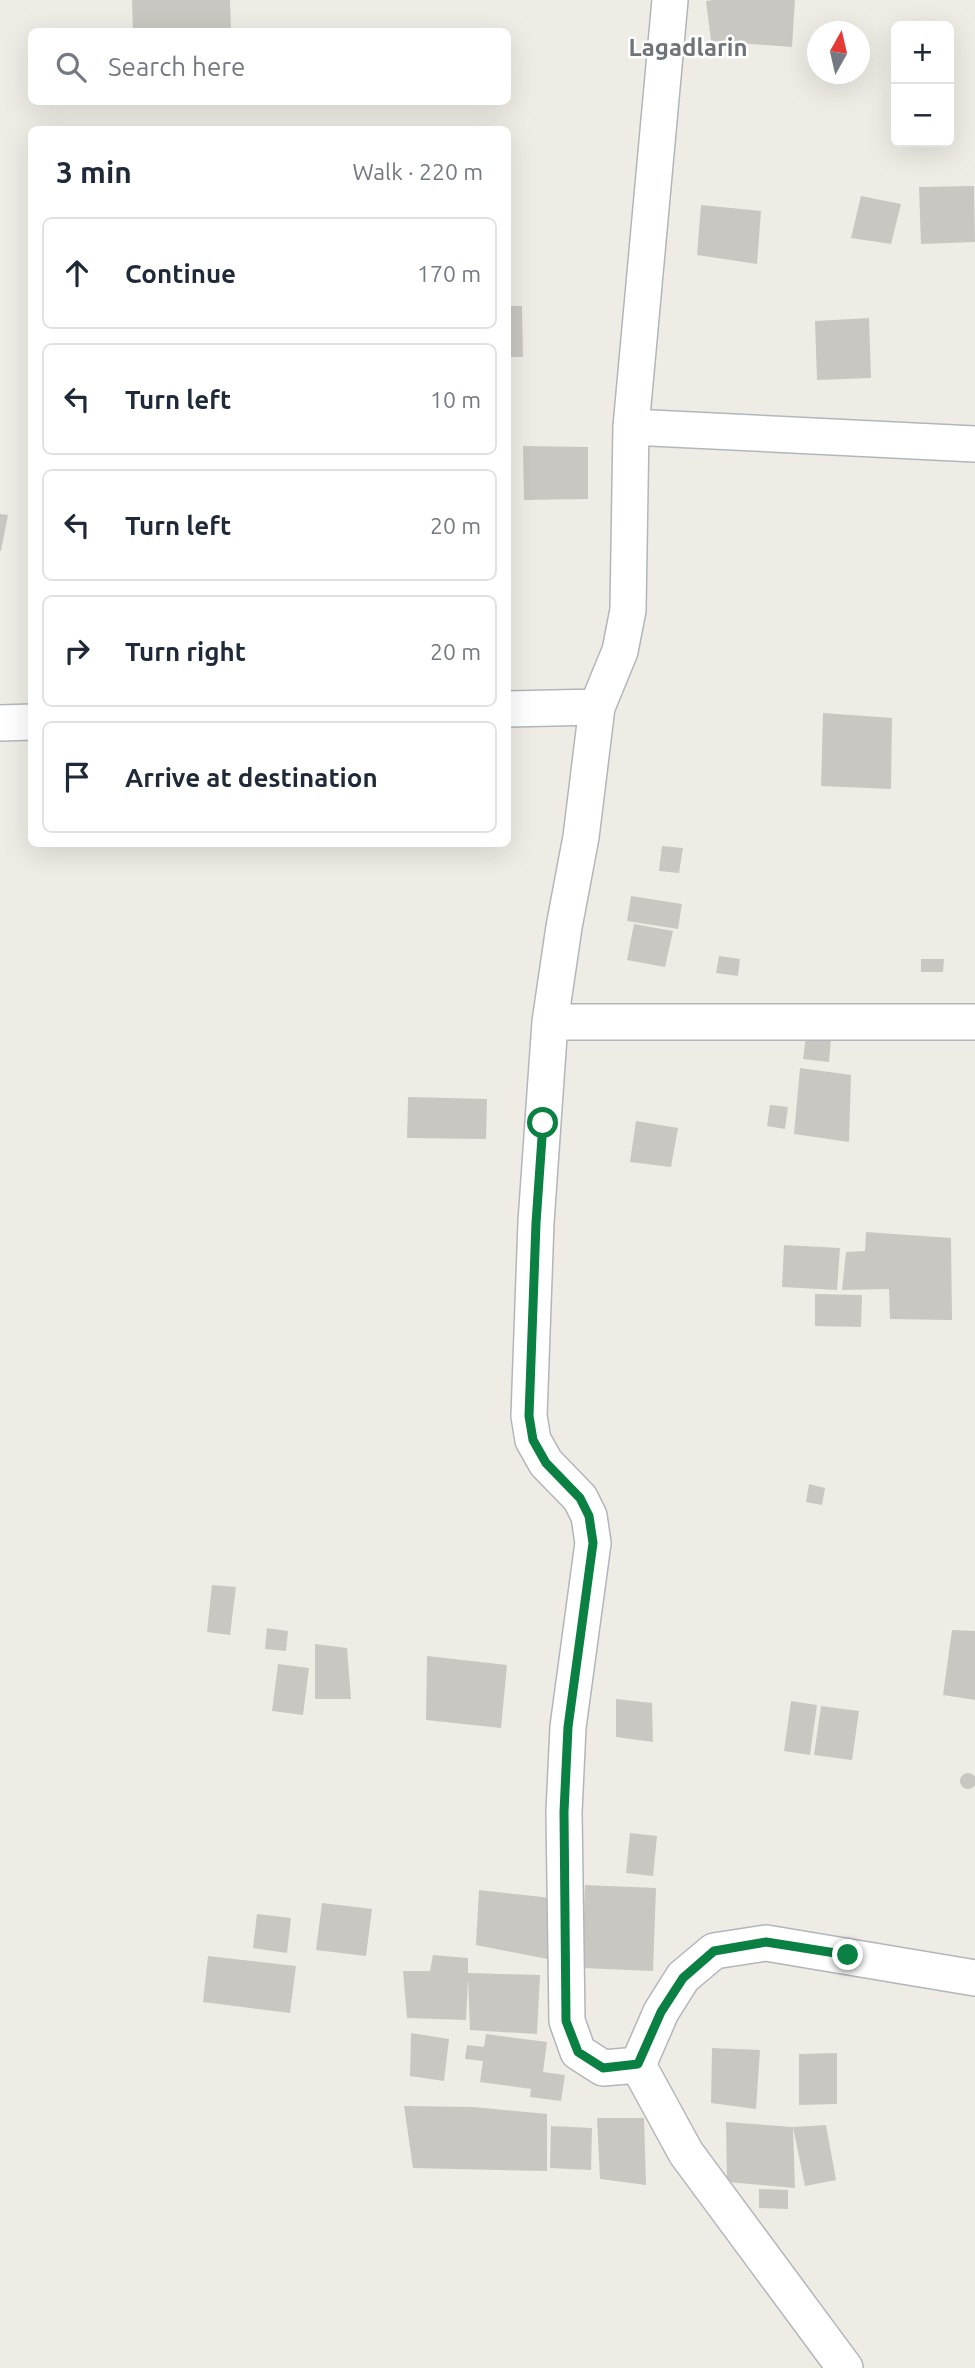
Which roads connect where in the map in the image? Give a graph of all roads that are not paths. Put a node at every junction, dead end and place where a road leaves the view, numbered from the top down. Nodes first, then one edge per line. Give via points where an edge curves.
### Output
1 (670, 0) edge
2 (631, 427) junction
3 (975, 444) edge
4 (597, 707) junction
5 (511, 709) edge
6 (28, 722) edge
7 (0, 723) edge
8 (550, 1021) junction
9 (975, 1022) edge
10 (975, 1978) edge
11 (638, 2064) junction
12 (845, 2368) edge

1 - 2 street
2 - 3 street
2 - 4 street via 628,610 620,650
4 - 5 street
4 - 8 street
6 - 7 street
8 - 9 street
8 - 11 street via 529,1416 533,1440 546,1463 580,1498 589,1516 593,1543 568,1727 566,2021 578,2052 603,2068
10 - 11 street via 766,1942 714,1951 683,1978 661,2012
11 - 12 street via 686,2153

